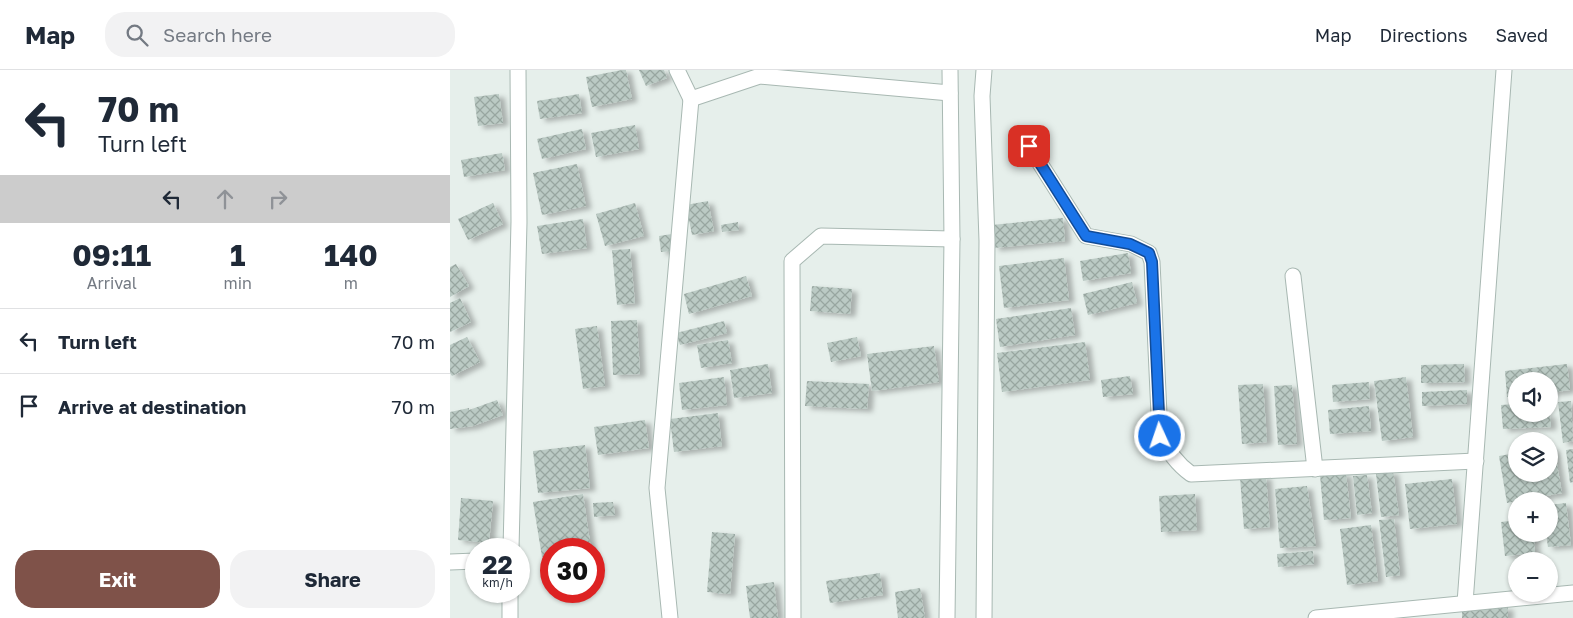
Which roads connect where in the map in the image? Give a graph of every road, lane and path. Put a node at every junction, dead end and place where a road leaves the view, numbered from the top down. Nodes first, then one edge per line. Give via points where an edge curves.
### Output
1 (518, 70) edge
2 (677, 70) edge
3 (950, 70) edge
4 (984, 70) edge
5 (1504, 70) edge
6 (950, 93) junction
7 (691, 99) junction
8 (1029, 146) dead end
9 (952, 239) junction
10 (1293, 276) dead end
11 (1476, 461) junction
12 (1315, 469) junction
13 (511, 538) edge
14 (450, 562) edge
15 (465, 562) edge
16 (1573, 593) edge
17 (1465, 602) junction
18 (510, 603) edge
19 (510, 618) edge
20 (670, 618) edge
21 (794, 618) edge
22 (947, 618) edge
23 (984, 618) edge
24 (1316, 618) edge

1 - 13 street via 519,222
2 - 7 street
3 - 6 street
4 - 23 street via 987,241
5 - 11 street
6 - 7 street via 760,76
6 - 9 street
7 - 20 street via 657,488
8 - 12 street via 1086,236 1130,244 1149,253 1160,436 1176,462 1191,474
9 - 21 street via 821,236 792,261
9 - 22 street
10 - 12 street
11 - 12 street
11 - 17 street
14 - 15 street
16 - 17 street
17 - 24 street
18 - 19 street

